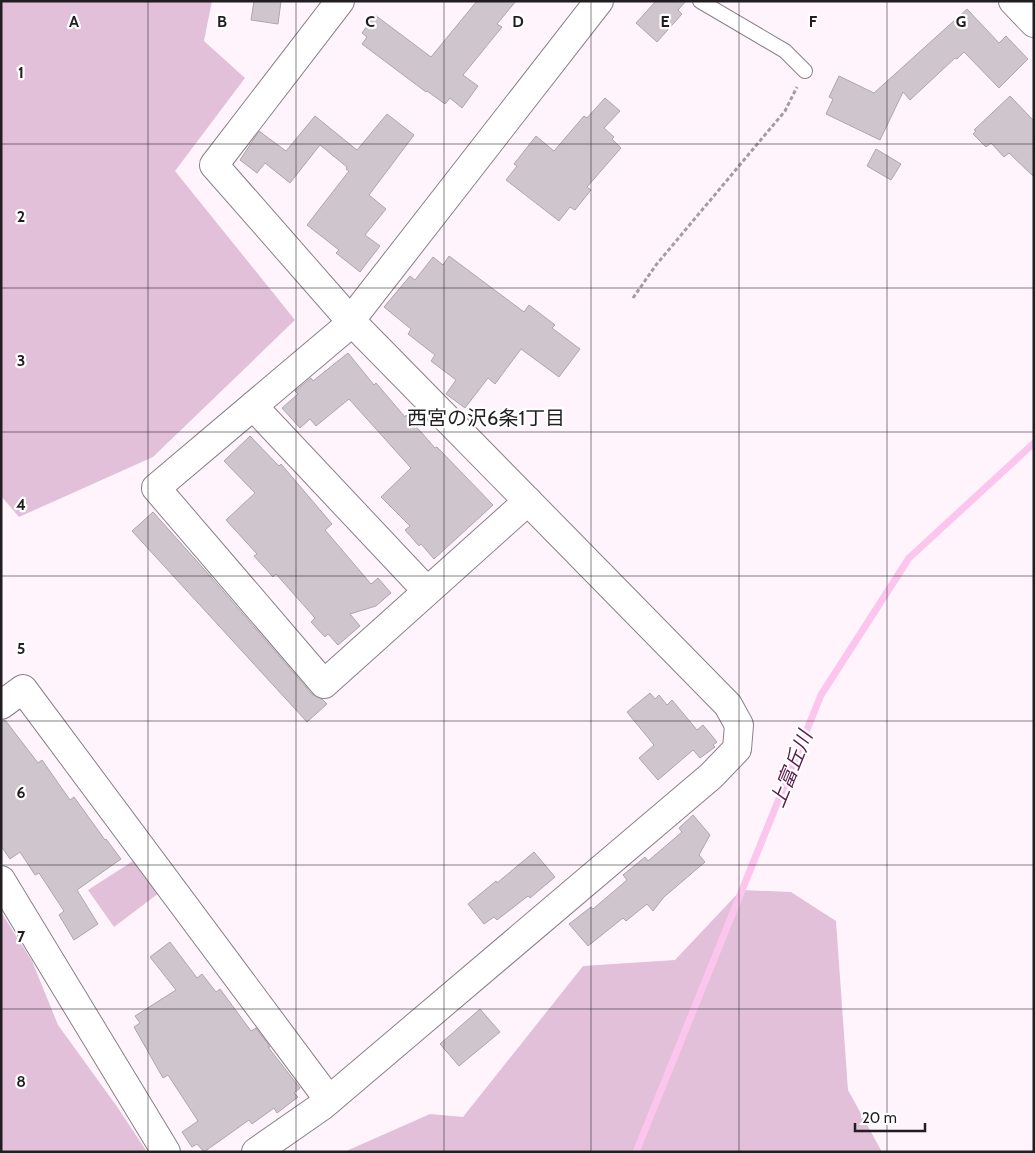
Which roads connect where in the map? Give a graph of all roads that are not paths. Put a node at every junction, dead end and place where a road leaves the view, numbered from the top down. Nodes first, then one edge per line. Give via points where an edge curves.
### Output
1 (340, 1) edge
2 (599, 1) edge
3 (700, 1) edge
4 (1013, 1) edge
5 (1034, 23) edge
6 (805, 71) road end
7 (350, 320) junction
8 (253, 406) junction
9 (528, 501) junction
10 (427, 591) junction
11 (1, 705) edge
12 (1, 880) edge
13 (329, 1100) junction
14 (166, 1152) edge
15 (256, 1152) edge

1 - 7 street via 214,165
2 - 7 street
3 - 6 lane via 785,51
4 - 5 street
7 - 8 street
7 - 9 street
8 - 10 street
8 - 10 street via 156,488 324,684
9 - 10 street
9 - 13 street via 728,705 739,725 737,749 711,776
11 - 13 street via 23,689
12 - 14 street
13 - 15 street

